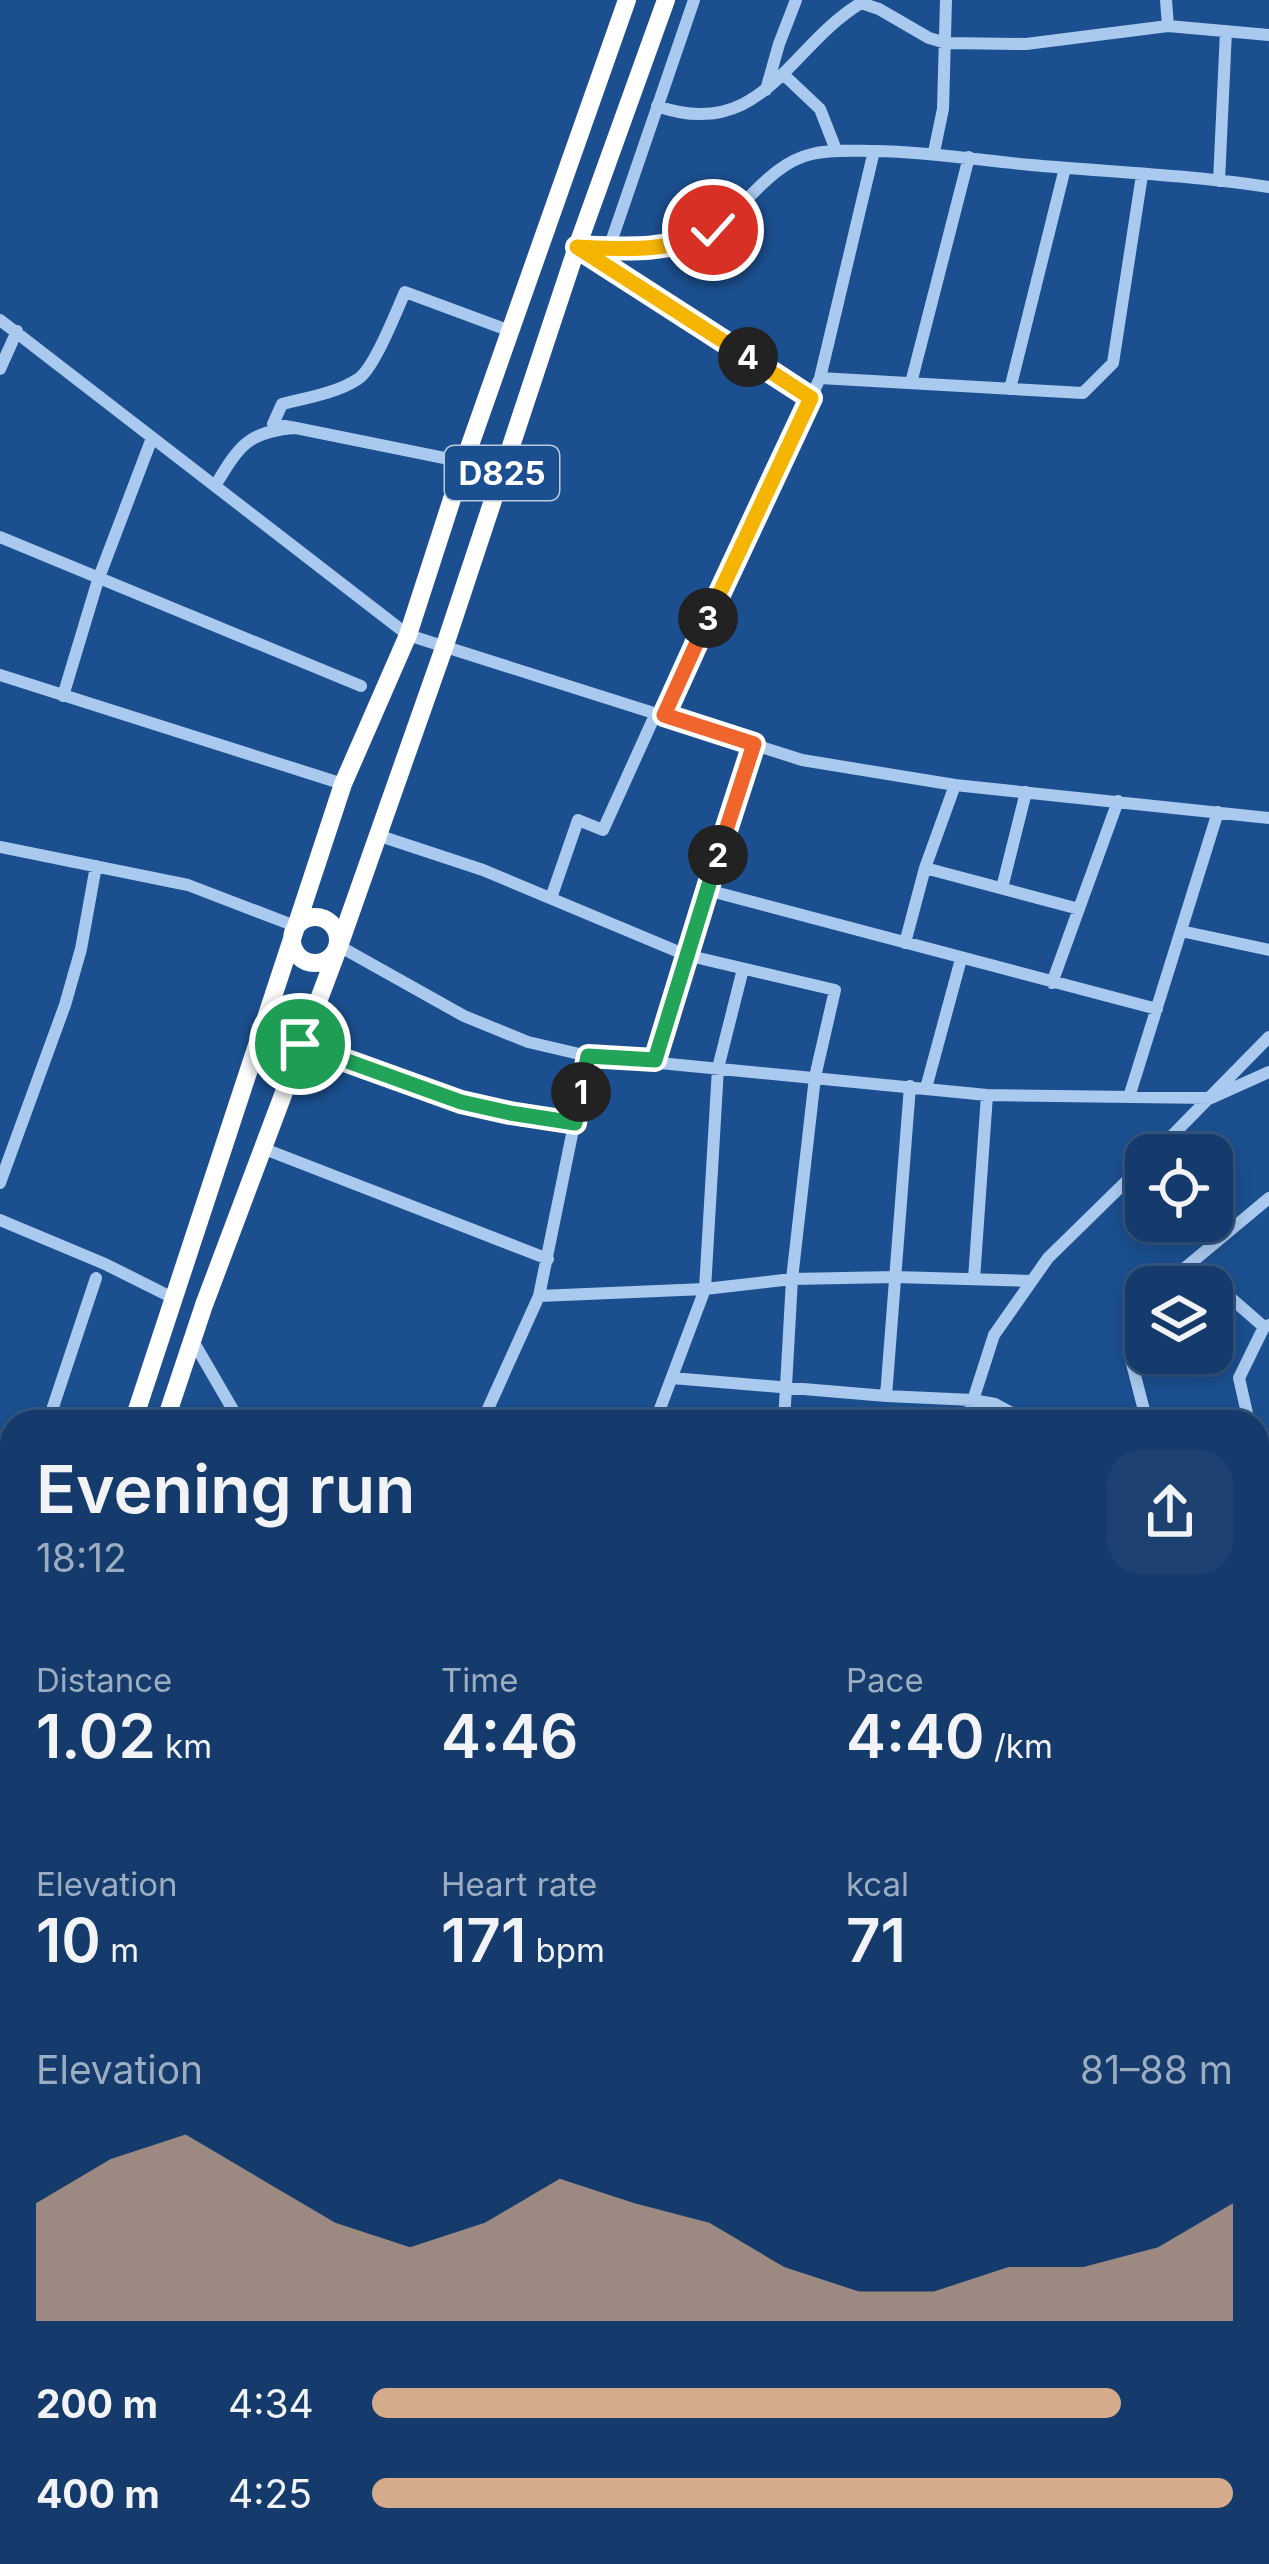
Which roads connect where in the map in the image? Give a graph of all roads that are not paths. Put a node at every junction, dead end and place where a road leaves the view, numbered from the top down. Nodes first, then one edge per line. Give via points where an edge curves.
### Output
1 (627, 0) edge
2 (666, 0) edge
3 (694, 0) edge
4 (796, 0) edge
5 (946, 0) edge
6 (1166, 0) edge
7 (1168, 26) junction
8 (1226, 31) junction
9 (1269, 35) edge
10 (946, 43) junction
11 (783, 74) junction
12 (766, 91) junction
13 (657, 106) junction
14 (836, 150) junction
15 (874, 151) junction
16 (934, 152) junction
17 (969, 157) junction
18 (1065, 168) junction
19 (1142, 175) junction
20 (1219, 181) junction
21 (1269, 187) edge
22 (577, 247) junction
23 (609, 248) junction
24 (0, 320) edge
25 (17, 331) junction
26 (510, 332) junction
27 (0, 369) edge
28 (820, 378) junction
29 (911, 383) junction
30 (1010, 388) junction
31 (811, 398) junction
32 (296, 428) junction
33 (152, 438) junction
34 (464, 462) junction
35 (215, 486) junction
36 (0, 537) edge
37 (98, 580) junction
38 (408, 635) junction
39 (445, 645) junction
40 (0, 675) edge
41 (361, 686) dead end
42 (63, 696) junction
43 (660, 714) junction
44 (754, 744) junction
45 (343, 784) junction
46 (955, 785) junction
47 (1026, 792) junction
48 (1118, 801) junction
49 (1218, 812) junction
50 (1269, 818) edge
51 (377, 835) junction
52 (0, 848) edge
53 (96, 866) junction
54 (926, 868) junction
55 (1002, 888) junction
56 (707, 890) junction
57 (551, 898) junction
58 (1079, 909) junction
59 (294, 930) junction
60 (1181, 931) junction
61 (905, 943) junction
62 (337, 950) junction
63 (1269, 950) edge
64 (686, 955) junction
65 (961, 959) junction
66 (743, 968) junction
67 (1052, 983) junction
68 (1157, 1009) junction
69 (1269, 1037) edge
70 (300, 1044) junction
71 (588, 1056) junction
72 (655, 1060) junction
73 (718, 1068) junction
74 (1269, 1072) edge
75 (815, 1077) junction
76 (910, 1086) junction
77 (926, 1088) junction
78 (987, 1095) junction
79 (1130, 1097) junction
80 (1211, 1098) junction
81 (575, 1123) junction
82 (1174, 1134) edge
83 (262, 1148) junction
84 (1125, 1183) edge
85 (0, 1184) edge
86 (1269, 1198) edge
87 (0, 1220) edge
88 (548, 1259) junction
89 (1190, 1263) junction
90 (1186, 1266) edge
91 (895, 1276) junction
92 (96, 1278) dead end
93 (792, 1279) junction
94 (974, 1279) junction
95 (1031, 1281) junction
96 (705, 1289) junction
97 (539, 1296) junction
98 (175, 1299) junction
99 (1266, 1326) edge
100 (193, 1341) junction
101 (1135, 1374) edge
102 (672, 1378) junction
103 (785, 1387) junction
104 (886, 1396) junction
105 (973, 1400) junction
106 (52, 1410) edge
107 (137, 1410) edge
108 (169, 1410) edge
109 (233, 1410) edge
110 (487, 1410) edge
111 (660, 1410) edge
112 (784, 1410) edge
113 (970, 1410) edge
114 (1006, 1410) edge
115 (1145, 1410) edge
116 (1246, 1410) edge

1 - 26 highway, D825
2 - 22 highway, D825
3 - 13 street
4 - 12 street
5 - 10 street
6 - 7 street
7 - 8 street
7 - 10 street via 1026,44
8 - 9 street
8 - 20 street
10 - 11 street via 861,3
10 - 16 street
11 - 12 street
11 - 14 street via 820,109
12 - 13 street via 727,112
13 - 23 street
14 - 15 street
14 - 23 street via 782,167 694,240
15 - 16 street
15 - 28 street
16 - 17 street
17 - 18 street
17 - 29 street
18 - 19 street
18 - 30 street
19 - 20 street
19 - 30 street via 1113,363 1083,393
20 - 21 street
22 - 23 street
22 - 31 street
22 - 39 highway, D825
24 - 25 street
25 - 27 street
25 - 33 street
26 - 32 street via 405,292 362,378 282,404 273,424
26 - 34 highway, D825
28 - 29 street
28 - 31 street
29 - 30 street
31 - 43 street
32 - 34 street
32 - 35 street via 251,437
33 - 35 street
33 - 37 street
34 - 38 highway, D825
35 - 38 street
36 - 37 street
37 - 41 street
37 - 42 street
38 - 39 street
38 - 45 highway, D825
39 - 43 street
39 - 51 highway, D825
40 - 42 street
42 - 45 street
43 - 44 street
43 - 57 street via 603,830 578,820
44 - 46 street via 802,760
44 - 56 street
45 - 59 highway, D825
46 - 47 street
46 - 54 street
47 - 48 street
47 - 55 street
48 - 49 street
48 - 58 street
49 - 50 street
49 - 60 street
51 - 57 street
51 - 62 highway, D825
52 - 53 street
53 - 59 street via 188,885
53 - 85 street via 65,1005
54 - 55 street
54 - 61 street
55 - 58 street
56 - 61 street
56 - 64 street
57 - 64 street
58 - 67 street
59 - 62 highway via 305,960 321,962
59 - 62 highway via 322,918 337,932
59 - 98 highway, D825
60 - 63 street
60 - 68 street
61 - 65 street
62 - 70 highway, D825
62 - 71 street via 464,1016
64 - 66 street
64 - 72 street
65 - 67 street
65 - 77 street
66 - 73 street
66 - 75 street via 835,989
67 - 68 street
68 - 79 street
69 - 80 street
70 - 81 street via 461,1102
70 - 83 highway, D825
71 - 72 street
71 - 81 street
72 - 73 street
73 - 75 street
73 - 96 street
74 - 80 street
75 - 76 street
75 - 93 street
76 - 77 street
76 - 91 street
77 - 78 street
78 - 79 street
78 - 94 street
79 - 80 street
80 - 82 street
81 - 88 street
83 - 88 street
83 - 100 highway, D825
84 - 95 street
86 - 89 street
87 - 98 street
88 - 97 street
89 - 90 street
89 - 99 street
91 - 93 street
91 - 94 street
91 - 104 street
92 - 106 street
93 - 96 street
93 - 103 street
94 - 95 street
95 - 105 street via 994,1335
96 - 97 street
96 - 102 street
97 - 110 street
98 - 107 highway, D825
99 - 116 street via 1239,1378
100 - 108 highway, D825
100 - 109 street
101 - 115 street
102 - 103 street
102 - 111 street
103 - 104 street
103 - 112 street
104 - 105 street
105 - 113 street
105 - 114 street

